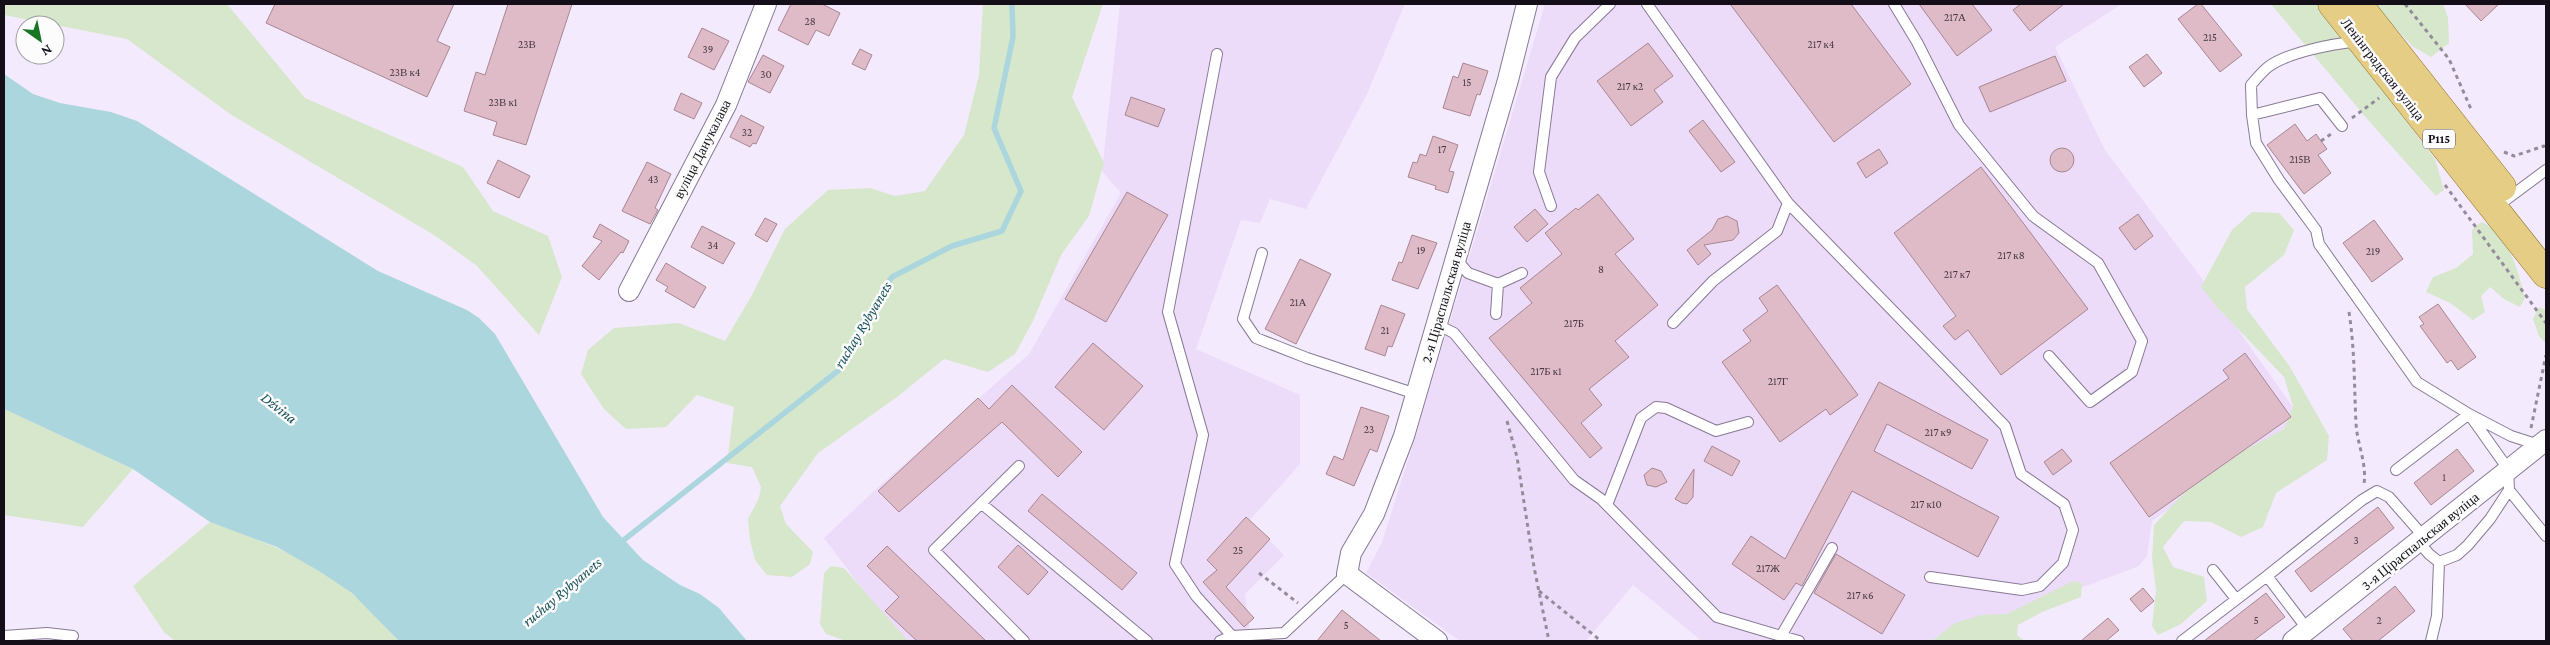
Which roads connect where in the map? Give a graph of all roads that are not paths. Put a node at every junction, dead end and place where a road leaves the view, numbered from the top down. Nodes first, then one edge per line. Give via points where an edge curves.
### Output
1 (766, 4) edge
2 (1527, 4) edge
3 (1610, 4) edge
4 (1647, 4) edge
5 (1894, 4) edge
6 (2332, 4) edge
7 (2358, 4) edge
8 (2368, 34) junction
9 (1217, 54) dead end
10 (2252, 115) junction
11 (2342, 126) dead end
12 (2546, 170) edge
13 (1788, 203) junction
14 (2502, 203) junction
15 (1551, 206) dead end
16 (2546, 243) edge
17 (1262, 253) dead end
18 (1456, 259) junction
19 (1522, 273) dead end
20 (2546, 274) edge
21 (1498, 284) junction
22 (629, 291) dead end
23 (1496, 314) dead end
24 (1673, 323) dead end
25 (1438, 325) junction
26 (2049, 356) dead end
27 (1416, 394) junction
28 (2469, 414) junction
29 (1748, 422) dead end
30 (2538, 442) edge
31 (1019, 466) dead end
32 (2508, 469) junction
33 (2396, 470) dead end
34 (2509, 490) junction
35 (982, 504) junction
36 (1607, 505) junction
37 (2546, 536) edge
38 (2421, 539) junction
39 (1832, 548) dead end
40 (2439, 562) junction
41 (2212, 570) dead end
42 (1347, 574) junction
43 (2267, 576) junction
44 (1930, 577) dead end
45 (2236, 599) junction
46 (4, 636) edge
47 (73, 636) dead end
48 (1232, 636) junction
49 (1781, 636) junction
50 (2300, 636) edge
51 (1287, 637) edge
52 (1024, 641) edge
53 (1147, 641) edge
54 (1220, 641) edge
55 (1437, 641) edge
56 (1799, 641) edge
57 (2182, 641) edge
58 (2431, 641) edge

1 - 22 street, вуліца Данукалава via 726,105
2 - 18 street, 2-я Ціраспальская вуліца
3 - 15 lane via 1575,38 1551,77 1539,172
4 - 13 lane
5 - 26 lane via 1959,125 2033,216 2098,263 2142,341 2132,372 2090,402
6 - 8 main road, Ленінградская вуліца / Р115
7 - 8 main road, Ленінградская вуліца / Р115
8 - 10 lane via 2285,59 2268,68 2251,84
8 - 14 main road, Ленінградская вуліца / Р115
9 - 48 lane via 1168,312 1203,434 1175,564 1196,596
10 - 11 lane via 2320,98
10 - 28 lane via 2256,143 2316,230 2319,244 2417,382
12 - 14 lane
13 - 24 lane via 1777,231 1712,281
13 - 44 lane via 2005,426 2021,474 2064,504 2074,530 2063,563 2040,586 2022,590
14 - 16 main road, Ленінградская вуліца / Р115
14 - 20 main road, Ленінградская вуліца / Р115
17 - 27 lane via 1243,319 1256,338
18 - 21 lane via 1468,273
18 - 25 street, 2-я Ціраспальская вуліца
19 - 21 lane
21 - 23 lane
25 - 27 street, 2-я Ціраспальская вуліца
25 - 36 lane via 1454,333 1574,480
27 - 42 street, 2-я Ціраспальская вуліца via 1404,436 1374,514 1351,553
28 - 30 lane via 2511,436
28 - 32 lane
28 - 33 lane
29 - 36 lane via 1716,431 1666,408 1656,407 1641,418
30 - 32 street, 3-я Ціраспальская вуліца
31 - 35 lane
32 - 34 lane
32 - 38 street, 3-я Ціраспальская вуліца
34 - 37 lane
34 - 40 lane via 2468,544 2457,555
35 - 52 lane via 934,550
35 - 53 lane
36 - 49 lane via 1717,617
38 - 40 lane via 2429,554
38 - 43 lane via 2388,497 2377,490
38 - 50 street, 3-я Ціраспальская вуліца
39 - 49 lane
40 - 58 lane via 2437,616
41 - 45 lane
42 - 51 lane via 1309,610
42 - 55 street
43 - 45 lane
43 - 50 lane
45 - 57 lane
46 - 47 lane via 47,632
48 - 51 lane
48 - 54 lane
49 - 56 lane

